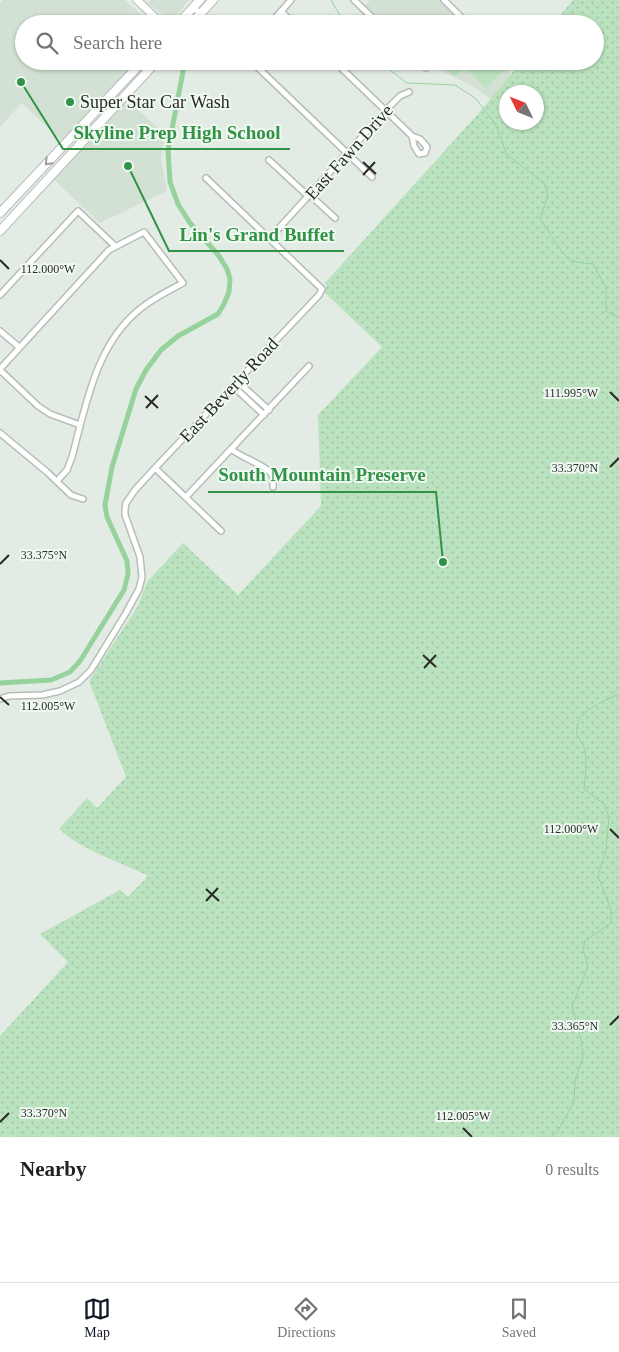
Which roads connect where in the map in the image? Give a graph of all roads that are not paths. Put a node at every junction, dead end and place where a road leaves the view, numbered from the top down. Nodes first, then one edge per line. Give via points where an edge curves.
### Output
1 (137, 0) edge
2 (200, 0) edge
3 (213, 0) edge
4 (291, 0) edge
5 (354, 0) edge
6 (444, 0) edge
7 (193, 7) junction
8 (281, 12) junction
9 (200, 14) joint
10 (153, 15) edge
11 (186, 15) edge
12 (278, 15) edge
13 (284, 15) edge
14 (370, 15) edge
15 (459, 15) edge
16 (135, 70) edge
17 (148, 70) edge
18 (260, 70) edge
19 (343, 70) edge
20 (409, 92) dead end
21 (106, 102) junction
22 (113, 109) junction
23 (386, 111) junction
24 (412, 136) dead end
25 (348, 154) junction
26 (269, 160) dead end
27 (372, 177) dead end
28 (206, 178) dead end
29 (309, 196) junction
30 (0, 213) edge
31 (335, 218) dead end
32 (0, 231) edge
33 (270, 238) junction
34 (115, 246) junction
35 (0, 295) edge
36 (0, 331) edge
37 (18, 347) junction
38 (309, 366) dead end
39 (0, 369) edge
40 (238, 380) junction
41 (232, 386) junction
42 (268, 410) junction
43 (264, 415) junction
44 (80, 425) junction
45 (0, 433) edge
46 (231, 449) junction
47 (155, 468) junction
48 (57, 481) junction
49 (273, 487) dead end
50 (186, 498) junction
51 (83, 499) dead end
52 (221, 531) dead end
53 (0, 699) edge

1 - 10 main road
2 - 7 main road
3 - 9 main road
4 - 8 street
5 - 14 street
6 - 15 street
7 - 9 street
7 - 11 main road
8 - 12 street
8 - 13 street
16 - 21 main road
17 - 22 main road
18 - 25 street
19 - 23 street
20 - 23 street, East Fawn Drive via 400,96
21 - 22 main road
21 -> 30 main road
22 - 32 main road
23 - 24 street
23 - 25 street, East Fawn Drive
25 - 27 street
25 - 29 street, East Fawn Drive
26 - 29 street
28 - 33 street
29 - 31 street
29 - 33 street, East Fawn Drive
33 - 40 street, East Beverly Road via 322,289
34 - 35 street via 78,211
34 - 37 street
34 - 44 street via 144,232 183,283 145,305 123,326 106,350 94,376
36 - 37 street
37 - 39 street
38 - 42 street
39 - 44 street via 38,406
40 - 41 street, East Beverly Road
40 - 42 street
41 - 43 street
41 - 47 street, East Beverly Road
42 - 43 street
43 - 46 street
44 - 48 street via 67,470
45 - 48 street
46 - 49 street via 269,471 273,476
46 - 50 street
47 - 50 street
47 - 53 street, East Beverly Road via 126,503 125,515 140,557 142,577 139,589 91,670 71,687 51,694
48 - 51 street via 71,495
50 - 52 street

